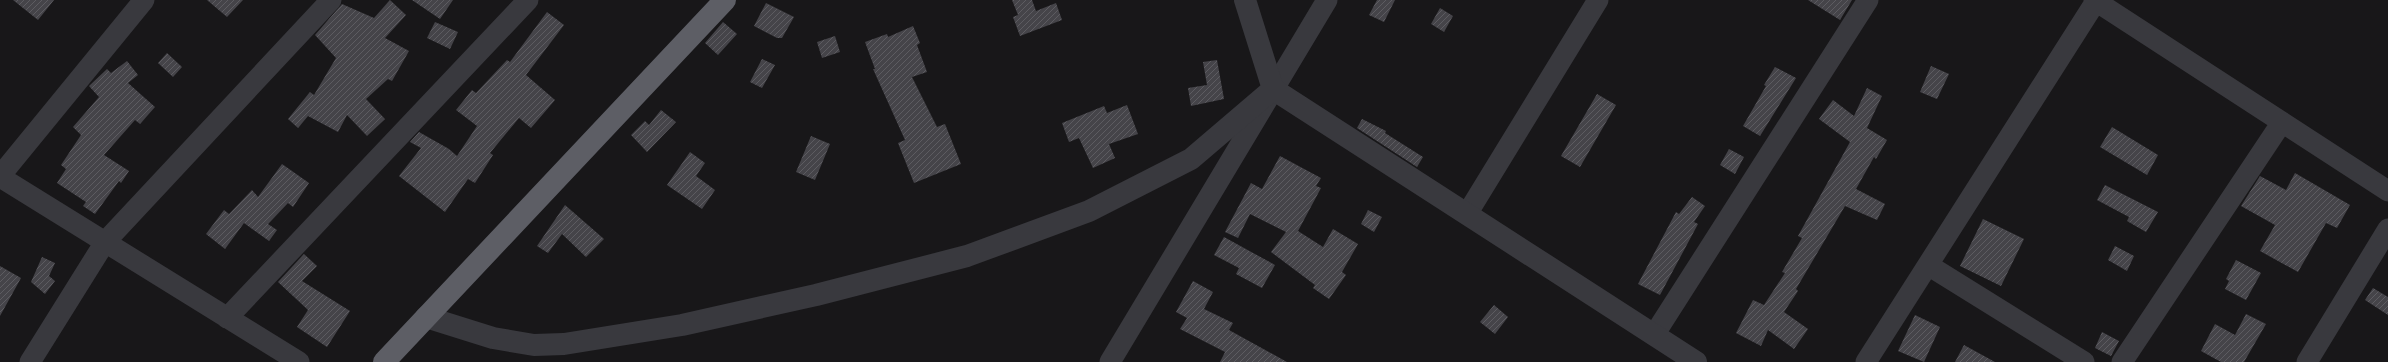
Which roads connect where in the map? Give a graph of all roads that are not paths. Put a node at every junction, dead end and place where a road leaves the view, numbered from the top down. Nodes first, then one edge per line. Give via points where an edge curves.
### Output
1 (144, 0) edge
2 (331, 0) edge
3 (528, 0) edge
4 (725, 0) edge
5 (1245, 0) edge
6 (1327, 0) edge
7 (1598, 0) edge
8 (1868, 0) edge
9 (2095, 1) edge
10 (1273, 89) junction
11 (2282, 122) junction
12 (0, 176) edge
13 (2388, 191) edge
14 (1467, 214) junction
15 (2388, 229) edge
16 (105, 242) junction
17 (1928, 265) junction
18 (228, 318) junction
19 (426, 318) junction
20 (1654, 335) junction
21 (30, 362) edge
22 (299, 362) edge
23 (384, 362) edge
24 (1110, 362) edge
25 (1696, 362) edge
26 (1866, 362) edge
27 (2084, 362) edge
28 (2122, 362) edge
29 (2307, 362) edge

1 - 12 street
2 - 16 street
3 - 18 street
4 - 19 highway
5 - 10 street
6 - 10 street
7 - 14 street
8 - 20 street
9 - 11 street
9 - 17 street
10 - 14 street
10 - 19 street via 1191,158 1089,211 967,256 816,295 682,325 564,344 534,345 493,338
10 - 24 street
11 - 13 street
11 - 28 street
12 - 16 street
14 - 20 street
15 - 29 street
16 - 18 street
16 - 21 street
17 - 26 street
17 - 27 street
18 - 22 street
19 - 23 highway
20 - 25 street

